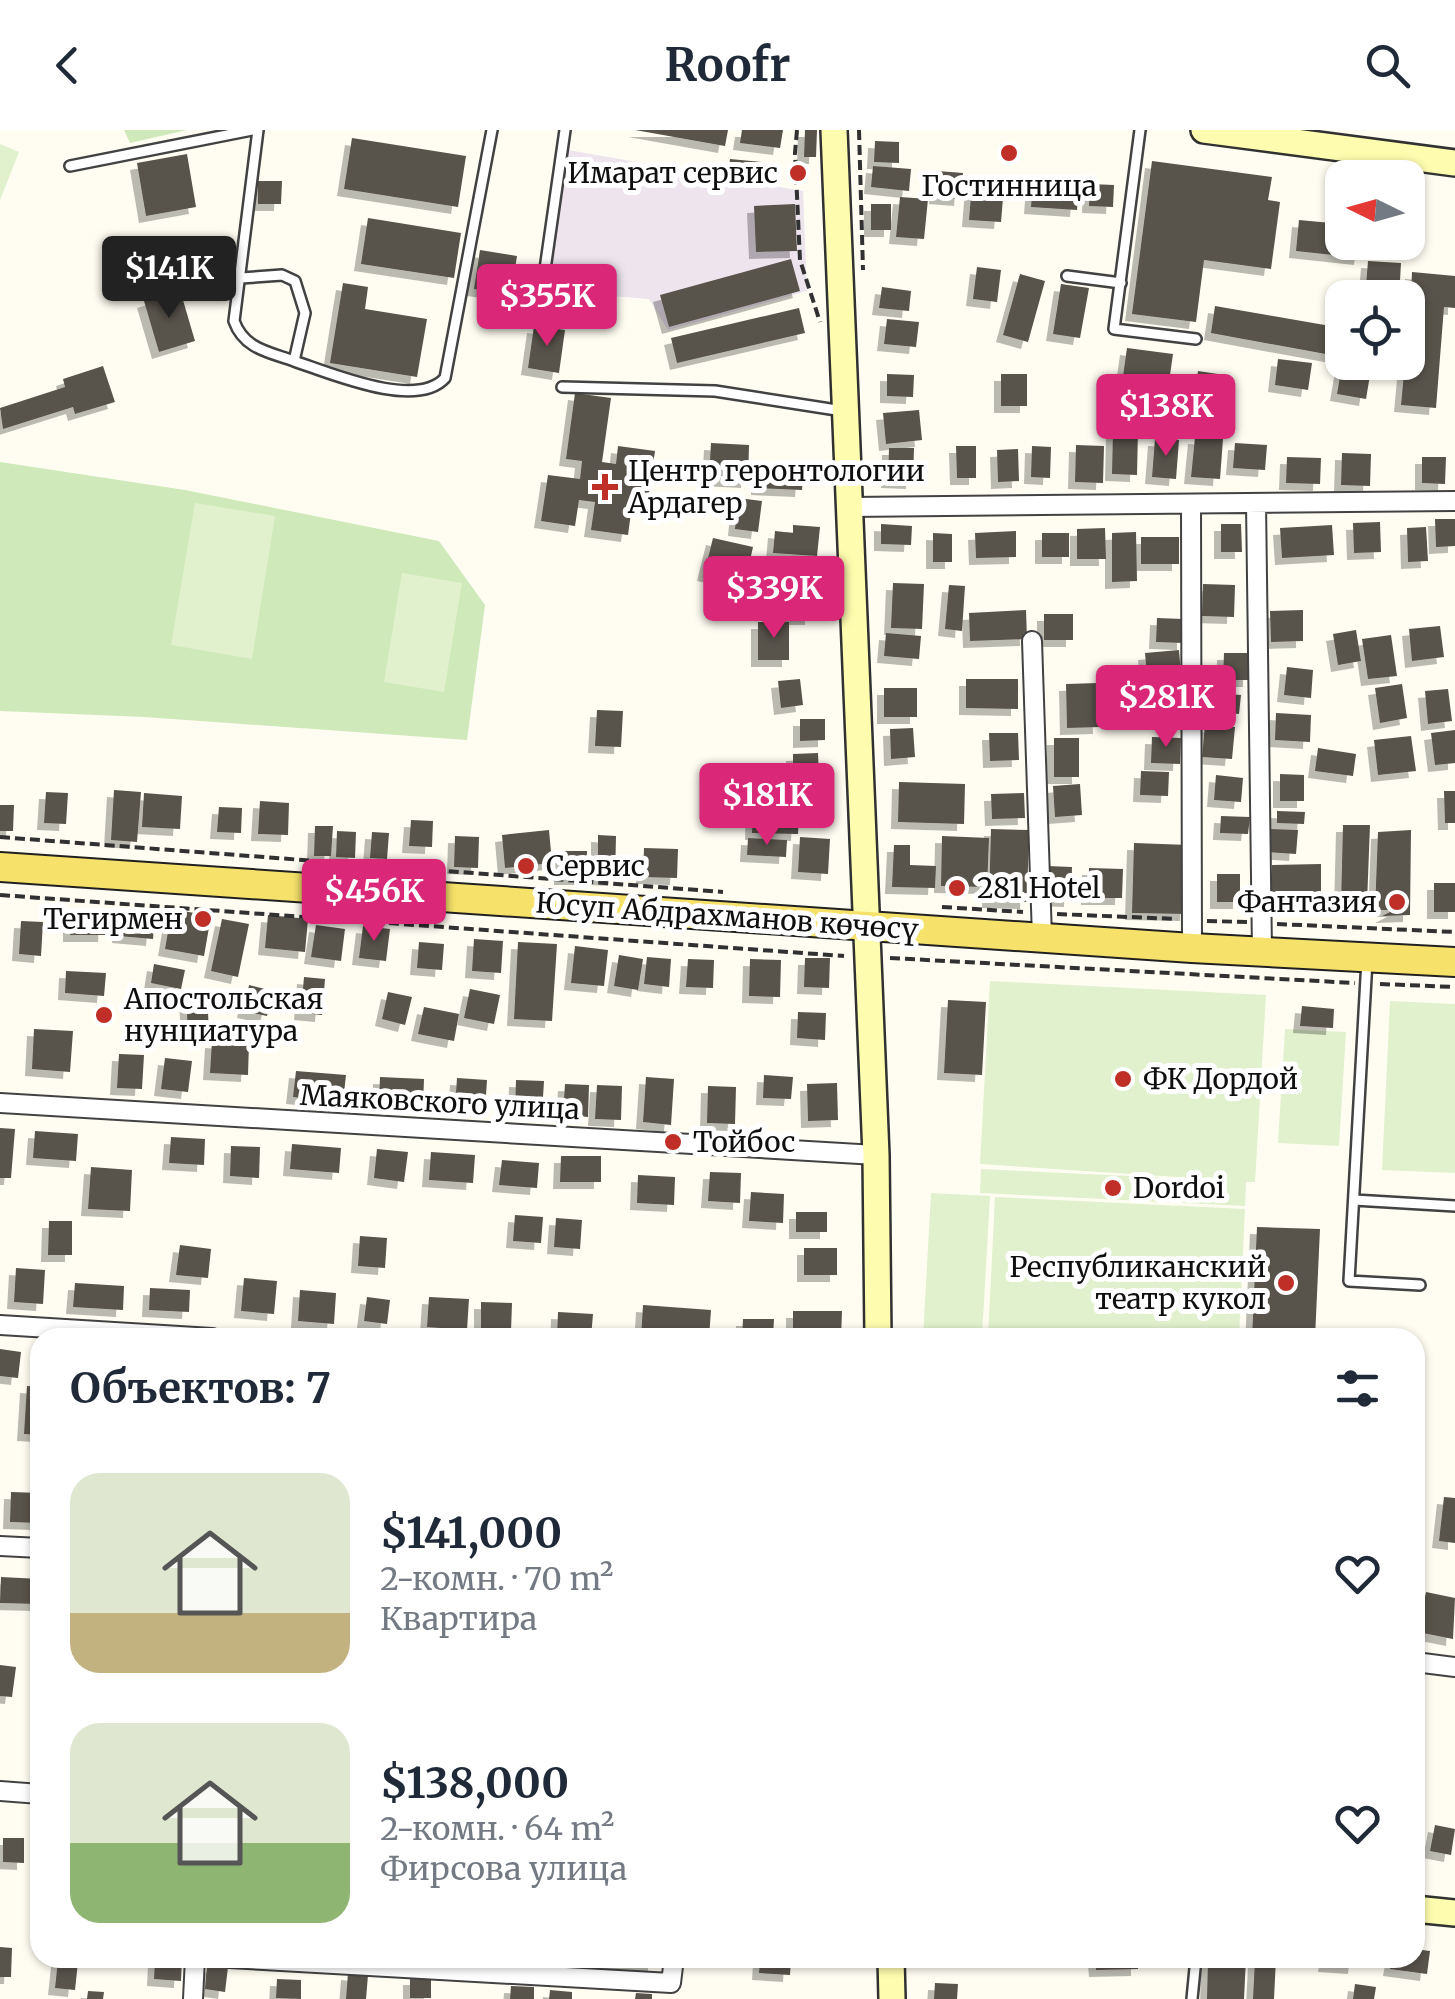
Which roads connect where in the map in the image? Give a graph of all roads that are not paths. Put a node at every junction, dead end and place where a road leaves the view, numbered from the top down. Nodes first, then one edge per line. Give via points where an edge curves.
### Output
1 (255, 130) edge
2 (492, 130) edge
3 (565, 130) edge
4 (834, 130) edge
5 (1140, 130) edge
6 (1204, 130) edge
7 (1455, 164) edge
8 (70, 166) dead end
9 (1067, 276) dead end
10 (241, 278) junction
11 (1120, 283) junction
12 (539, 312) dead end
13 (1196, 339) dead end
14 (294, 361) junction
15 (562, 387) dead end
16 (846, 411) junction
17 (1455, 501) edge
18 (1256, 503) junction
19 (1191, 504) junction
20 (850, 507) junction
21 (1032, 641) dead end
22 (0, 867) edge
23 (1042, 925) junction
24 (866, 926) junction
25 (1192, 934) junction
26 (1262, 937) junction
27 (1455, 962) edge
28 (1366, 970) junction
29 (0, 1103) edge
30 (876, 1155) junction
31 (1354, 1200) junction
32 (1455, 1206) edge
33 (1420, 1285) dead end
34 (0, 1325) edge
35 (49, 1328) edge
36 (878, 1328) edge
37 (0, 1546) edge
38 (30, 1548) edge
39 (1425, 1663) edge
40 (1455, 1667) edge
41 (0, 1791) edge
42 (30, 1793) edge
43 (1425, 1910) edge
44 (1455, 1914) edge
45 (195, 1968) edge
46 (406, 1968) edge
47 (673, 1968) edge
48 (891, 1968) edge
49 (1195, 1968) edge
50 (193, 1999) edge
51 (892, 1999) edge
52 (1192, 1999) edge

1 - 8 lane
1 - 10 lane
2 - 14 lane via 445,378 414,392 358,383
3 - 12 lane
4 - 16 street
5 - 11 lane
6 - 7 street
9 - 11 lane
10 - 14 lane via 234,321 239,335
10 - 14 lane via 282,275 295,281 306,313
11 - 13 lane via 1114,328
15 - 16 lane via 716,391
16 - 20 street
17 - 18 street
18 - 19 street
18 - 26 street
19 - 20 street
19 - 25 street
20 - 24 street
21 - 23 street
22 - 24 main road, Юсуп Абдрахманов көчөсү
23 - 24 main road, Юсуп Абдрахманов көчөсү
23 - 25 main road, Юсуп Абдрахманов көчөсү
24 - 30 street
25 - 26 main road, Юсуп Абдрахманов көчөсү
26 - 28 main road, Юсуп Абдрахманов көчөсү
27 - 28 main road, Юсуп Абдрахманов көчөсү
28 - 31 lane
29 - 30 street, Маяковского улица
30 - 36 street
31 - 32 lane
31 - 33 lane via 1349,1281
34 - 35 street
37 - 38 street
39 - 40 street
41 - 42 street
43 - 44 street
45 - 50 street
46 - 47 street via 671,1983
48 - 51 street
49 - 52 lane

